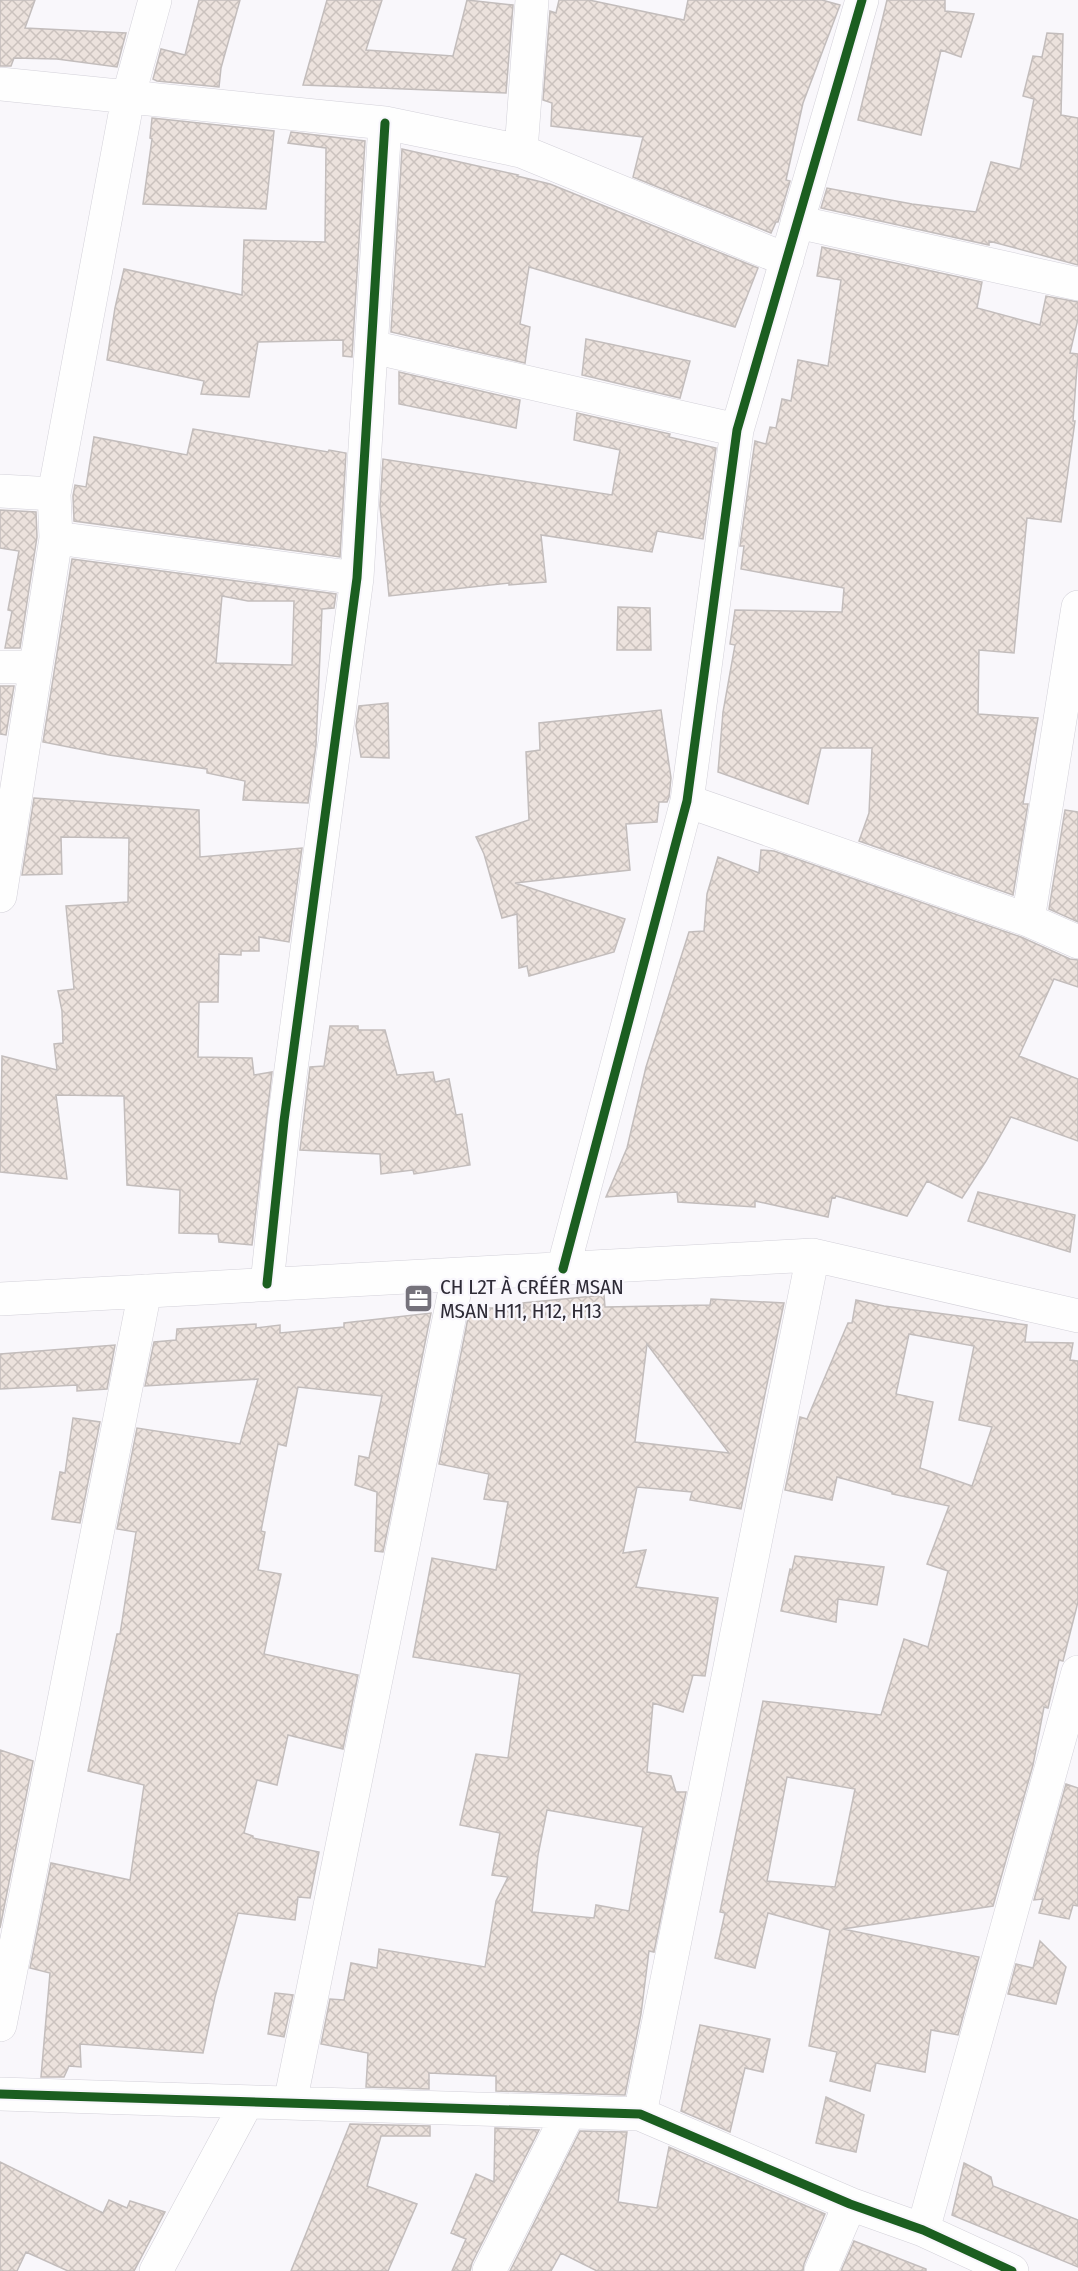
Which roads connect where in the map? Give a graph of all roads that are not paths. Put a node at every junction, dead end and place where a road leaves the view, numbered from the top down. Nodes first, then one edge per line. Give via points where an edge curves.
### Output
1 (155, 0) edge
2 (532, 0) edge
3 (862, 0) edge
4 (0, 84) edge
5 (128, 98) junction
6 (385, 123) junction
7 (521, 152) junction
8 (797, 222) junction
9 (787, 260) junction
10 (1078, 284) edge
11 (372, 347) junction
12 (737, 430) junction
13 (0, 491) edge
14 (54, 494) junction
15 (56, 538) junction
16 (357, 578) junction
17 (1077, 624) edge
18 (0, 667) edge
19 (35, 667) junction
20 (687, 801) junction
21 (0, 896) edge
22 (1028, 920) junction
23 (1078, 942) edge
24 (813, 1256) junction
25 (563, 1269) junction
26 (458, 1275) junction
27 (267, 1284) junction
28 (145, 1291) junction
29 (0, 1299) edge
30 (1078, 1316) edge
31 (1078, 1672) edge
32 (0, 2025) edge
33 (0, 2094) edge
34 (247, 2102) junction
35 (290, 2103) junction
36 (569, 2112) junction
37 (640, 2114) junction
38 (850, 2204) junction
39 (923, 2230) junction
40 (156, 2271) edge
41 (489, 2271) edge
42 (821, 2271) edge
43 (1012, 2271) edge

1 - 5 street
2 - 7 street
3 - 8 street
4 - 5 street
5 - 6 street
5 - 14 street
6 - 7 street
6 - 11 street
7 - 9 street
8 - 9 street
8 - 10 street
9 - 12 street
11 - 12 street
11 - 16 street
12 - 20 street
13 - 14 street
14 - 15 street
15 - 16 street
15 - 19 street
16 - 27 street via 284,1121
17 - 22 street
18 - 19 street
19 - 21 street
20 - 22 street
20 - 25 street
22 - 23 street
24 - 25 street
24 - 30 street
24 - 37 street
25 - 26 street
26 - 27 street
26 - 35 street
27 - 28 street
28 - 29 street
28 - 32 street
31 - 39 street
33 - 34 street
34 - 35 street
34 - 40 street
35 - 36 street
36 - 37 street
36 - 41 street
37 - 38 street
38 - 39 street
38 - 42 street
39 - 43 street

